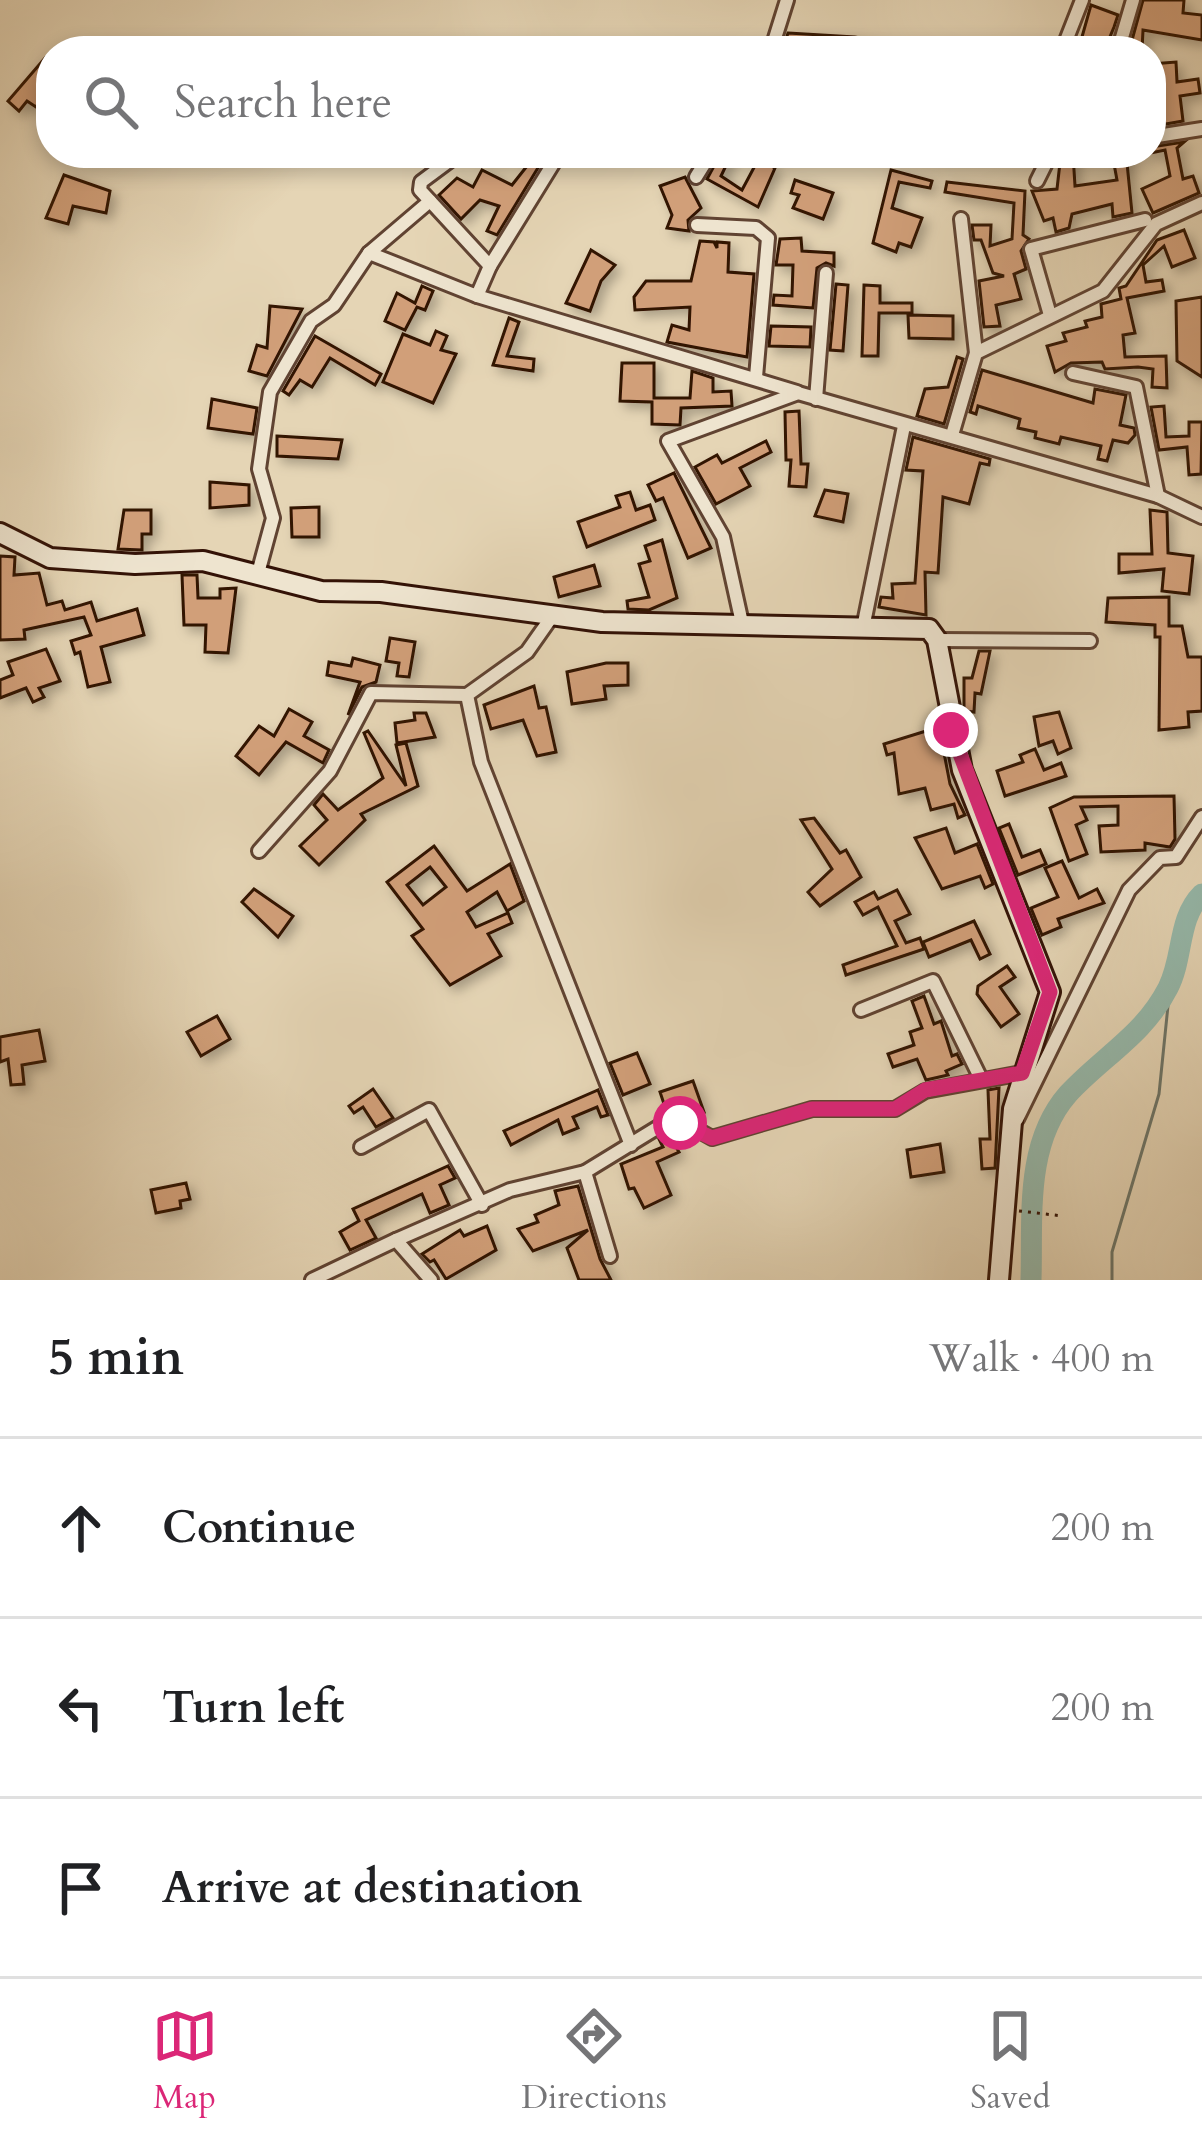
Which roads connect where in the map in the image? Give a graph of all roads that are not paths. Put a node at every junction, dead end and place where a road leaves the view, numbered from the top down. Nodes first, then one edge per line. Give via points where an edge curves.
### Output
1 (787, 0) edge
2 (1082, 0) edge
3 (1133, 0) edge
4 (776, 36) edge
5 (1068, 36) edge
6 (1122, 36) edge
7 (1202, 129) edge
8 (1166, 135) edge
9 (440, 168) edge
10 (551, 168) edge
11 (702, 168) edge
12 (1044, 168) edge
13 (696, 177) dead end
14 (1037, 181) dead end
15 (430, 200) junction
16 (1202, 203) edge
17 (961, 219) dead end
18 (1144, 220) dead end
19 (697, 225) dead end
20 (369, 253) junction
21 (490, 266) junction
22 (826, 273) dead end
23 (477, 296) junction
24 (1050, 315) junction
25 (976, 353) junction
26 (1073, 374) dead end
27 (756, 377) junction
28 (798, 393) junction
29 (816, 399) junction
30 (904, 426) junction
31 (952, 435) junction
32 (1158, 496) junction
33 (1202, 517) edge
34 (0, 533) edge
35 (257, 578) junction
36 (553, 615) junction
37 (742, 623) junction
38 (863, 628) junction
39 (937, 640) junction
40 (1090, 641) dead end
41 (467, 695) junction
42 (1202, 817) edge
43 (259, 850) dead end
44 (861, 1010) dead end
45 (1022, 1073) junction
46 (980, 1077) junction
47 (1011, 1131) junction
48 (632, 1145) junction
49 (361, 1147) dead end
50 (585, 1172) junction
51 (482, 1204) junction
52 (396, 1240) junction
53 (610, 1256) dead end
54 (312, 1280) edge
55 (431, 1280) edge
56 (999, 1280) edge

1 - 4 street
2 - 5 street
3 - 6 street
7 - 8 street
9 - 15 street via 421,182
10 - 21 street
11 - 13 street
12 - 14 street
15 - 20 street
15 - 21 street
16 - 24 street via 1156,224 1103,291
17 - 25 street
18 - 24 street via 1031,249
19 - 27 street via 756,228 768,238
20 - 23 street
20 - 35 street via 334,304 311,321 270,392 259,469 272,518
21 - 23 street
22 - 29 street
23 - 27 street
24 - 25 street
25 - 31 street
26 - 32 street via 1136,387
27 - 28 street
28 - 29 street
28 - 37 street via 668,441 723,537
29 - 30 street
30 - 31 street
30 - 38 street
31 - 32 street
32 - 33 street
34 - 35 street via 50,558 203,561
35 - 36 street
36 - 37 street
36 - 41 street via 526,652
37 - 38 street
38 - 39 street via 929,629
39 - 40 street
39 - 45 street via 962,770 1050,992
41 - 43 street via 371,693 330,770
41 - 48 street via 481,762
42 - 47 street via 1176,857 1160,858 1129,890
44 - 46 street via 933,981
45 - 46 street
45 - 47 street
46 - 48 street via 925,1090 895,1109 812,1109 712,1138 665,1124
47 - 56 street
48 - 50 street
49 - 51 street via 429,1111
50 - 51 street
50 - 53 street
51 - 52 street
52 - 54 street
52 - 55 street

